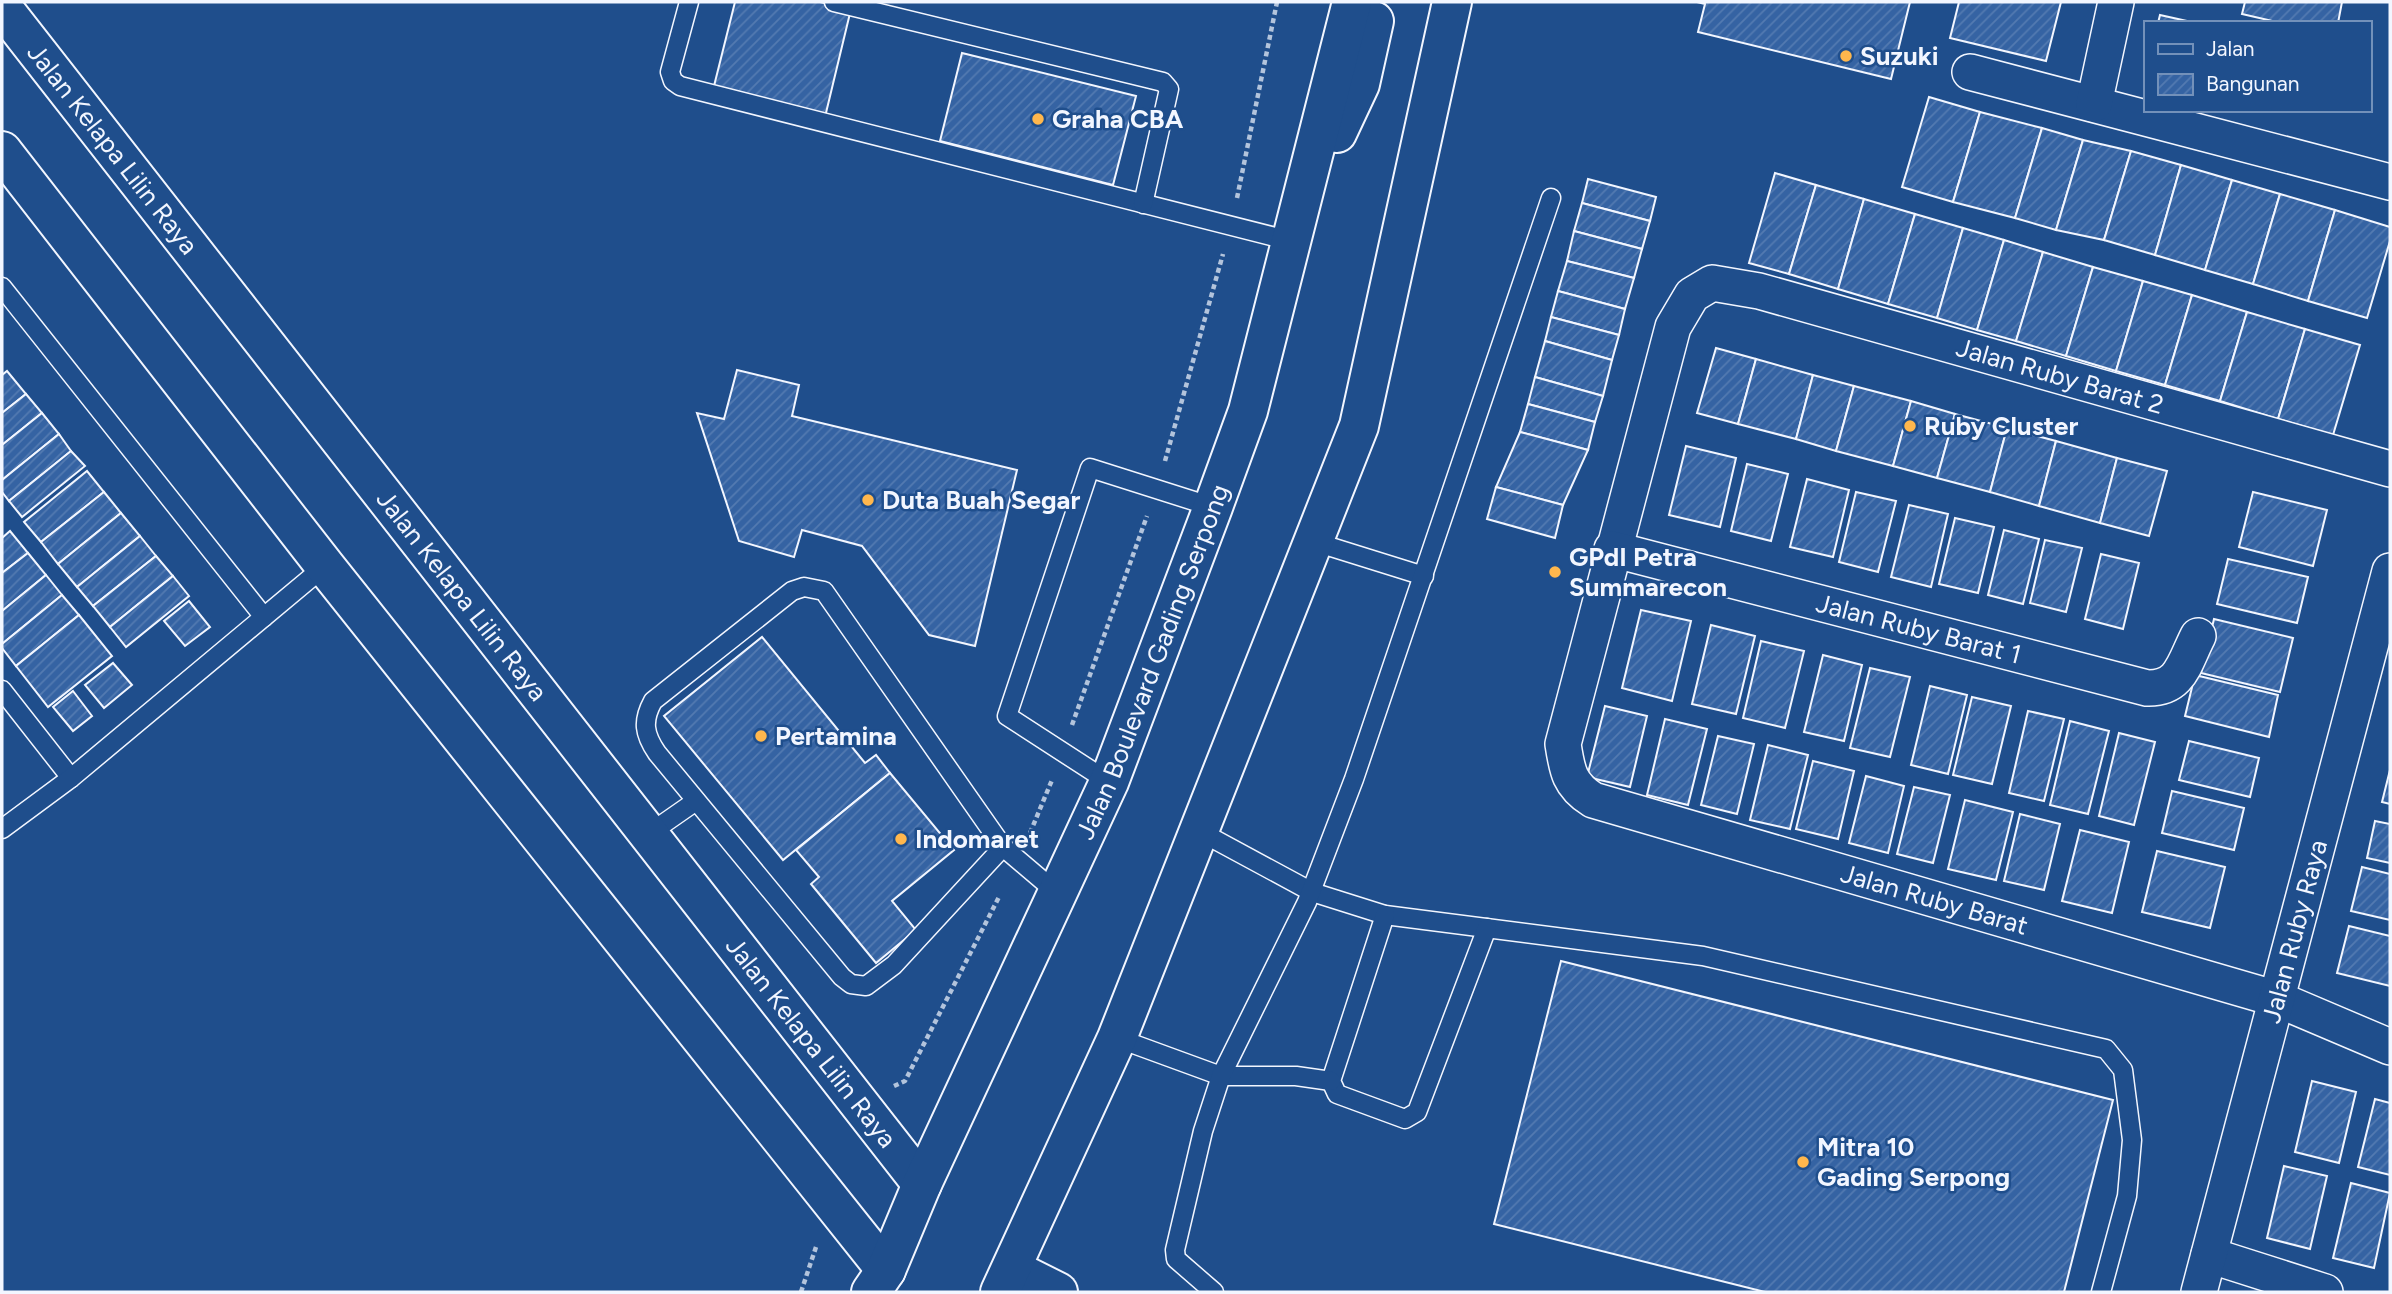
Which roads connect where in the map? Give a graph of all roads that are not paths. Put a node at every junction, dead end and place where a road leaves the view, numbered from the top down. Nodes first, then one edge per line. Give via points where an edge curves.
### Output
1 (689, 2) edge
2 (834, 2) edge
3 (1352, 2) edge
4 (1378, 2) edge
5 (1427, 2) edge
6 (1452, 2) edge
7 (2116, 2) edge
8 (2, 7) edge
9 (1970, 72) dead end
10 (2094, 104) junction
11 (2, 151) edge
12 (1313, 157) junction
13 (1417, 170) junction
14 (2388, 176) edge
15 (1551, 198) dead end
16 (1143, 204) junction
17 (1292, 241) junction
18 (2, 287) edge
19 (2390, 469) edge
20 (1213, 507) junction
21 (1315, 542) junction
22 (1612, 549) junction
23 (325, 566) junction
24 (2390, 571) edge
25 (1424, 576) junction
26 (264, 617) junction
27 (2199, 636) dead end
28 (2, 690) edge
29 (71, 778) junction
30 (1109, 782) junction
31 (696, 801) junction
32 (2, 828) edge
33 (1199, 831) junction
34 (650, 833) junction
35 (1003, 847) junction
36 (1056, 892) junction
37 (1312, 892) junction
38 (1385, 915) junction
39 (1487, 928) junction
40 (2277, 999) junction
41 (1117, 1038) junction
42 (2390, 1047) edge
43 (1221, 1076) junction
44 (1331, 1081) junction
45 (922, 1184) junction
46 (2209, 1255) junction
47 (1006, 1280) edge
48 (878, 1281) edge
49 (1058, 1292) edge
50 (1213, 1292) edge
51 (2101, 1292) edge
52 (2199, 1292) edge
53 (2325, 1292) edge

1 - 16 lane via 670,72 680,86
2 - 16 lane via 1167,85
3 - 12 main road, Jalan Boulevard Gading Serpong
4 - 12 main road via 1360,84 1339,131
5 - 13 main road via 1407,109 1407,134
6 - 13 main road
7 - 10 street
8 - 34 main road, Jalan Kelapa Lilin Raya
9 - 10 street
10 - 14 street
11 - 23 main road
12 - 17 main road, Jalan Boulevard Gading Serpong
13 - 21 main road via 1359,426
15 - 25 lane
16 - 17 lane
17 - 20 main road, Jalan Boulevard Gading Serpong via 1248,411
18 - 26 lane
19 - 22 street, Jalan Ruby Barat 2 via 1712,283 1692,295 1673,327
20 - 30 main road, Jalan Boulevard Gading Serpong
20 - 30 lane via 1090,468 1007,716
21 - 25 lane
21 - 33 main road
22 - 27 street, Jalan Ruby Barat 1 via 2147,688 2172,685
22 - 40 street, Jalan Ruby Barat via 1563,744 1569,778 1578,791 1593,800
23 - 26 lane
23 - 48 main road
24 - 40 street, Jalan Ruby Raya
25 - 37 lane
26 - 29 lane
28 - 29 lane
29 - 32 lane
30 - 36 main road, Jalan Boulevard Gading Serpong
31 - 34 lane
31 - 35 lane via 842,977 859,986 876,981 894,965
31 - 35 lane via 648,740 645,718 653,701 792,591 816,589 830,597
33 - 37 lane
33 - 41 main road
34 - 45 main road, Jalan Kelapa Lilin Raya
35 - 36 lane
36 - 45 main road, Jalan Boulevard Gading Serpong
37 - 38 lane
37 - 43 lane
38 - 39 lane
38 - 44 lane
39 - 44 lane via 1417,1111 1405,1119 1395,1118 1337,1094
39 - 51 lane via 1703,956 2106,1049 2123,1070 2132,1140 2127,1196
40 - 42 street, Jalan Ruby Barat
40 - 46 street, Jalan Ruby Raya
41 - 43 lane
41 - 47 main road
43 - 44 lane
43 - 50 lane via 1175,1250 1176,1259
45 - 48 main road, Jalan Boulevard Gading Serpong
46 - 52 street, Jalan Ruby Raya
46 - 53 street
47 - 49 main road

